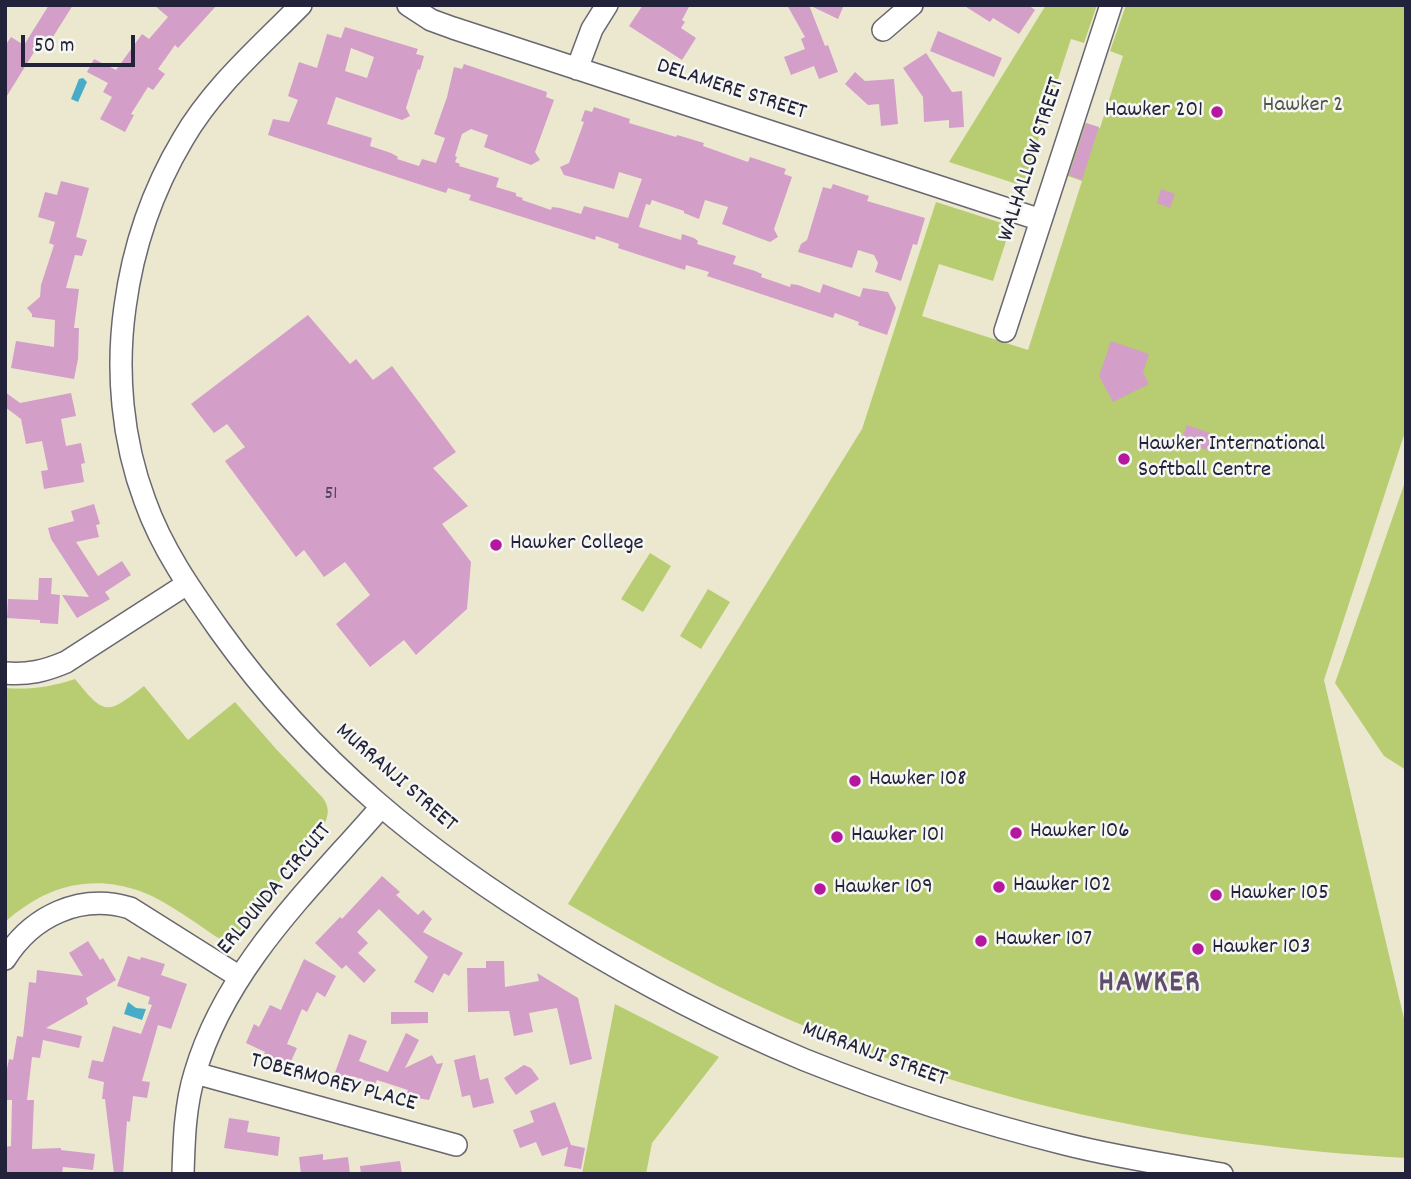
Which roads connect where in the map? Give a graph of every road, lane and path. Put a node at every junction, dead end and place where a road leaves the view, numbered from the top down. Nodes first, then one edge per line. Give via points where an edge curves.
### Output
1 (301, 5) edge
2 (408, 5) edge
3 (607, 5) edge
4 (912, 5) edge
5 (1111, 5) edge
6 (883, 30) dead end
7 (577, 69) junction
8 (1041, 220) junction
9 (1005, 331) dead end
10 (187, 584) junction
11 (5, 673) edge
12 (381, 807) junction
13 (5, 959) edge
14 (238, 976) junction
15 (195, 1073) junction
16 (456, 1145) dead end
17 (183, 1174) edge
18 (1222, 1174) edge

1 - 10 street, MURRANJI STREET via 227,80 183,138 150,205 129,278 121,377 129,445 144,500
2 - 7 street, DELAMERE STREET via 431,20
3 - 7 street
4 - 6 street
5 - 8 street, WALHALLOW STREET
7 - 8 street, DELAMERE STREET
8 - 9 street, WALHALLOW STREET
10 - 11 street via 66,662 23,675
10 - 12 street, MURRANJI STREET via 264,689
12 - 14 street, ERLDUNDA CIRCUIT
12 - 18 street, MURRANJI STREET via 484,886 624,973 804,1059 907,1098 1065,1144
13 - 14 street via 32,927 55,912 105,903 141,914
14 - 15 street, ERLDUNDA CIRCUIT via 208,1035
15 - 16 street, TOBERMOREY PLACE
15 - 17 street, ERLDUNDA CIRCUIT

